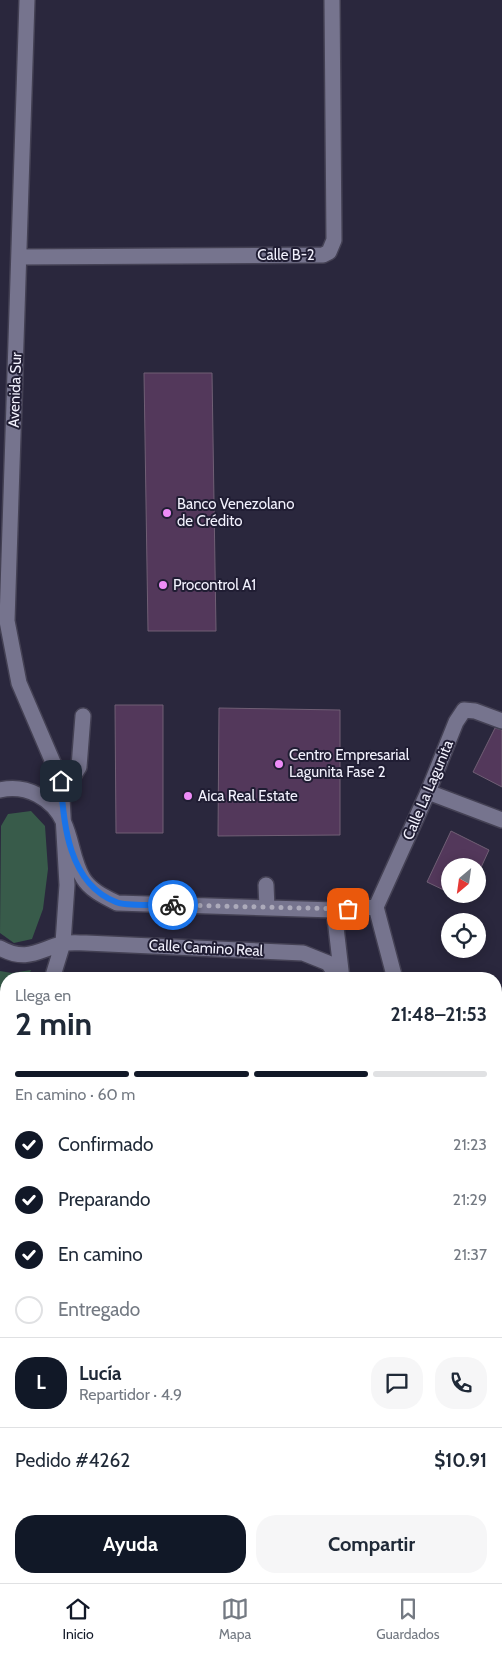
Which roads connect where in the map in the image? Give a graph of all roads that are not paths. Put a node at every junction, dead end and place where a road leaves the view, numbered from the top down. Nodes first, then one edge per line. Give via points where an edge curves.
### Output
1 (28, 0) edge
2 (332, 0) edge
3 (19, 257) junction
4 (83, 716) dead end
5 (502, 721) edge
6 (61, 781) junction
7 (0, 790) edge
8 (428, 792) junction
9 (502, 820) edge
10 (63, 821) junction
11 (266, 885) dead end
12 (376, 907) junction
13 (267, 908) junction
14 (334, 910) junction
15 (63, 943) junction
16 (0, 948) edge
17 (54, 972) edge
18 (335, 972) edge
19 (340, 972) edge
20 (393, 972) edge

1 - 3 street, Avenida Sur
2 - 3 street, Calle B-2 via 334,240 329,252 323,255
3 - 6 street, Avenida Sur via 7,621 19,683
4 - 6 street via 80,767 74,775
5 - 8 street, Calle La Lagunita via 464,710 456,722
6 - 10 street, Avenida Sur
7 - 10 street via 23,789 36,793
8 - 9 street
8 - 12 street, Calle La Lagunita
10 - 13 street via 83,878 98,893 117,903
10 - 15 street, Avenida Sur via 68,884
11 - 13 street
12 - 14 street
12 - 20 street
13 - 14 street
14 - 19 street, Calle Camino Real
15 - 16 street via 32,956 12,954
15 - 17 street, Avenida Sur
15 - 18 street, Calle Camino Real via 196,946 303,953 328,963

